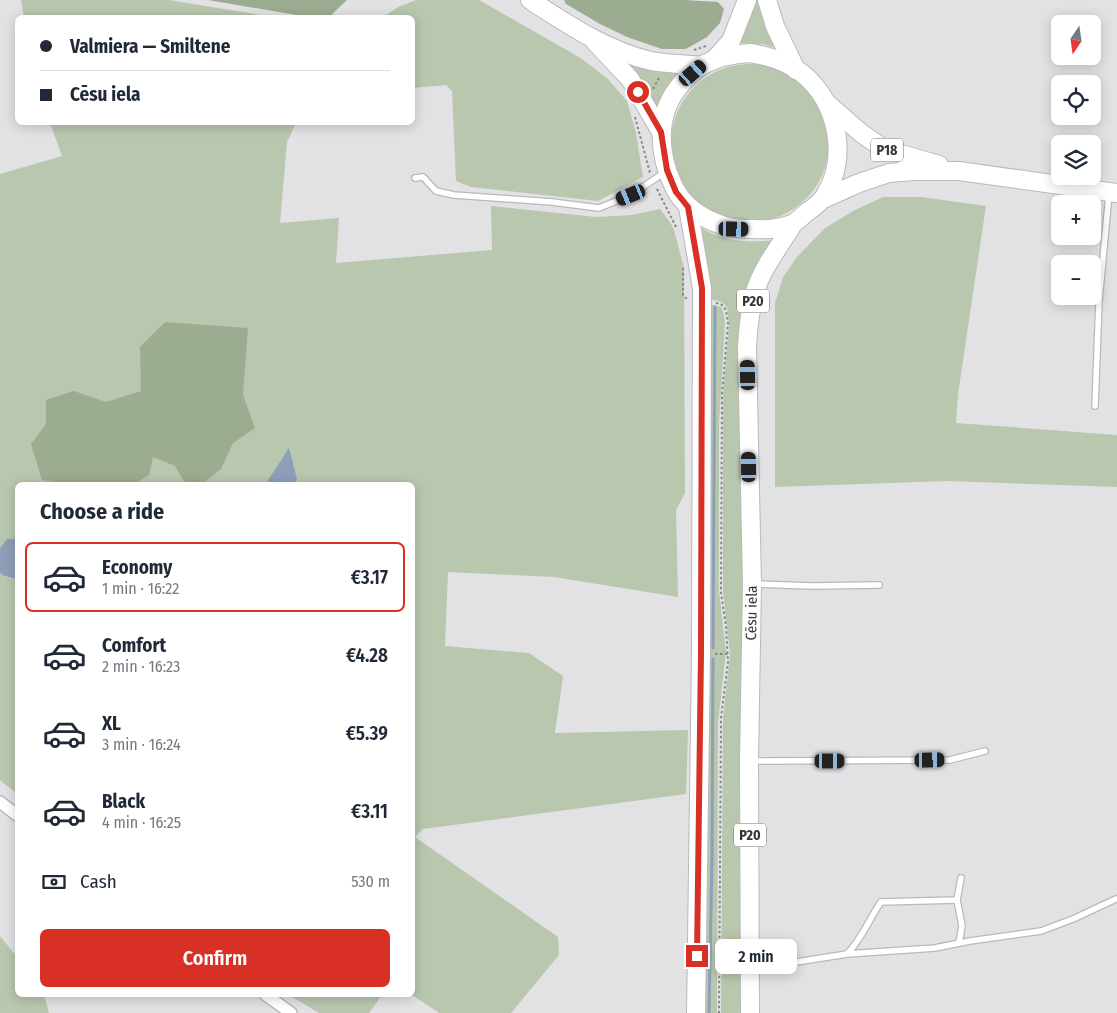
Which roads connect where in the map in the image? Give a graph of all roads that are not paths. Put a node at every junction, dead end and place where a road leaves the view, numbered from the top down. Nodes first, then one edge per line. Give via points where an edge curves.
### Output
1 (530, 0) edge
2 (747, 0) edge
3 (767, 0) edge
4 (589, 36) junction
5 (705, 55) junction
6 (796, 70) junction
7 (829, 105) junction
8 (661, 132) junction
9 (959, 171) junction
10 (659, 174) junction
11 (415, 178) dead end
12 (1113, 192) edge
13 (823, 199) junction
14 (688, 207) junction
15 (793, 224) junction
16 (1095, 406) dead end
17 (752, 584) junction
18 (879, 585) dead end
19 (985, 751) dead end
20 (749, 761) junction
21 (0, 802) edge
22 (15, 814) edge
23 (961, 878) dead end
24 (1116, 899) edge
25 (957, 900) junction
26 (959, 943) junction
27 (847, 954) junction
28 (751, 969) junction
29 (269, 997) edge
30 (291, 1013) edge
31 (696, 1013) edge
32 (750, 1013) edge

1 - 4 main road, P18
2 - 5 main road via 731,41
3 - 6 main road via 775,26
4 - 5 main road, P18 via 653,61
4 - 8 main road, P18 via 630,79
5 - 6 main road, P18 via 750,53 782,61
5 - 8 main road, P18 via 668,103
6 - 7 main road, P18 via 816,87
7 - 9 main road, P18 via 884,149
7 - 13 main road, P18 via 837,134 837,161
8 - 10 main road, P18
9 - 12 main road, P18
9 - 13 main road, P18 via 889,173
10 - 11 lane via 631,195 599,208 454,195 436,191 423,177
10 - 14 main road, P18
12 - 16 lane via 1099,300
13 - 15 main road, P18
14 - 15 main road, P18 via 710,221 734,229 765,230
14 - 31 main road via 702,288 702,643
15 - 17 main road, Cēsu iela / P20 via 755,291 749,319
17 - 18 lane
17 - 20 main road, Cēsu iela / P20
19 - 20 lane via 950,760
20 - 28 main road, Cēsu iela / P20
21 - 22 street
23 - 25 lane
24 - 26 lane via 1041,931
25 - 26 lane via 962,926
25 - 27 lane via 881,902 857,944
26 - 27 lane via 935,948
27 - 28 lane
28 - 32 main road, Cēsu iela / P20
29 - 30 street

